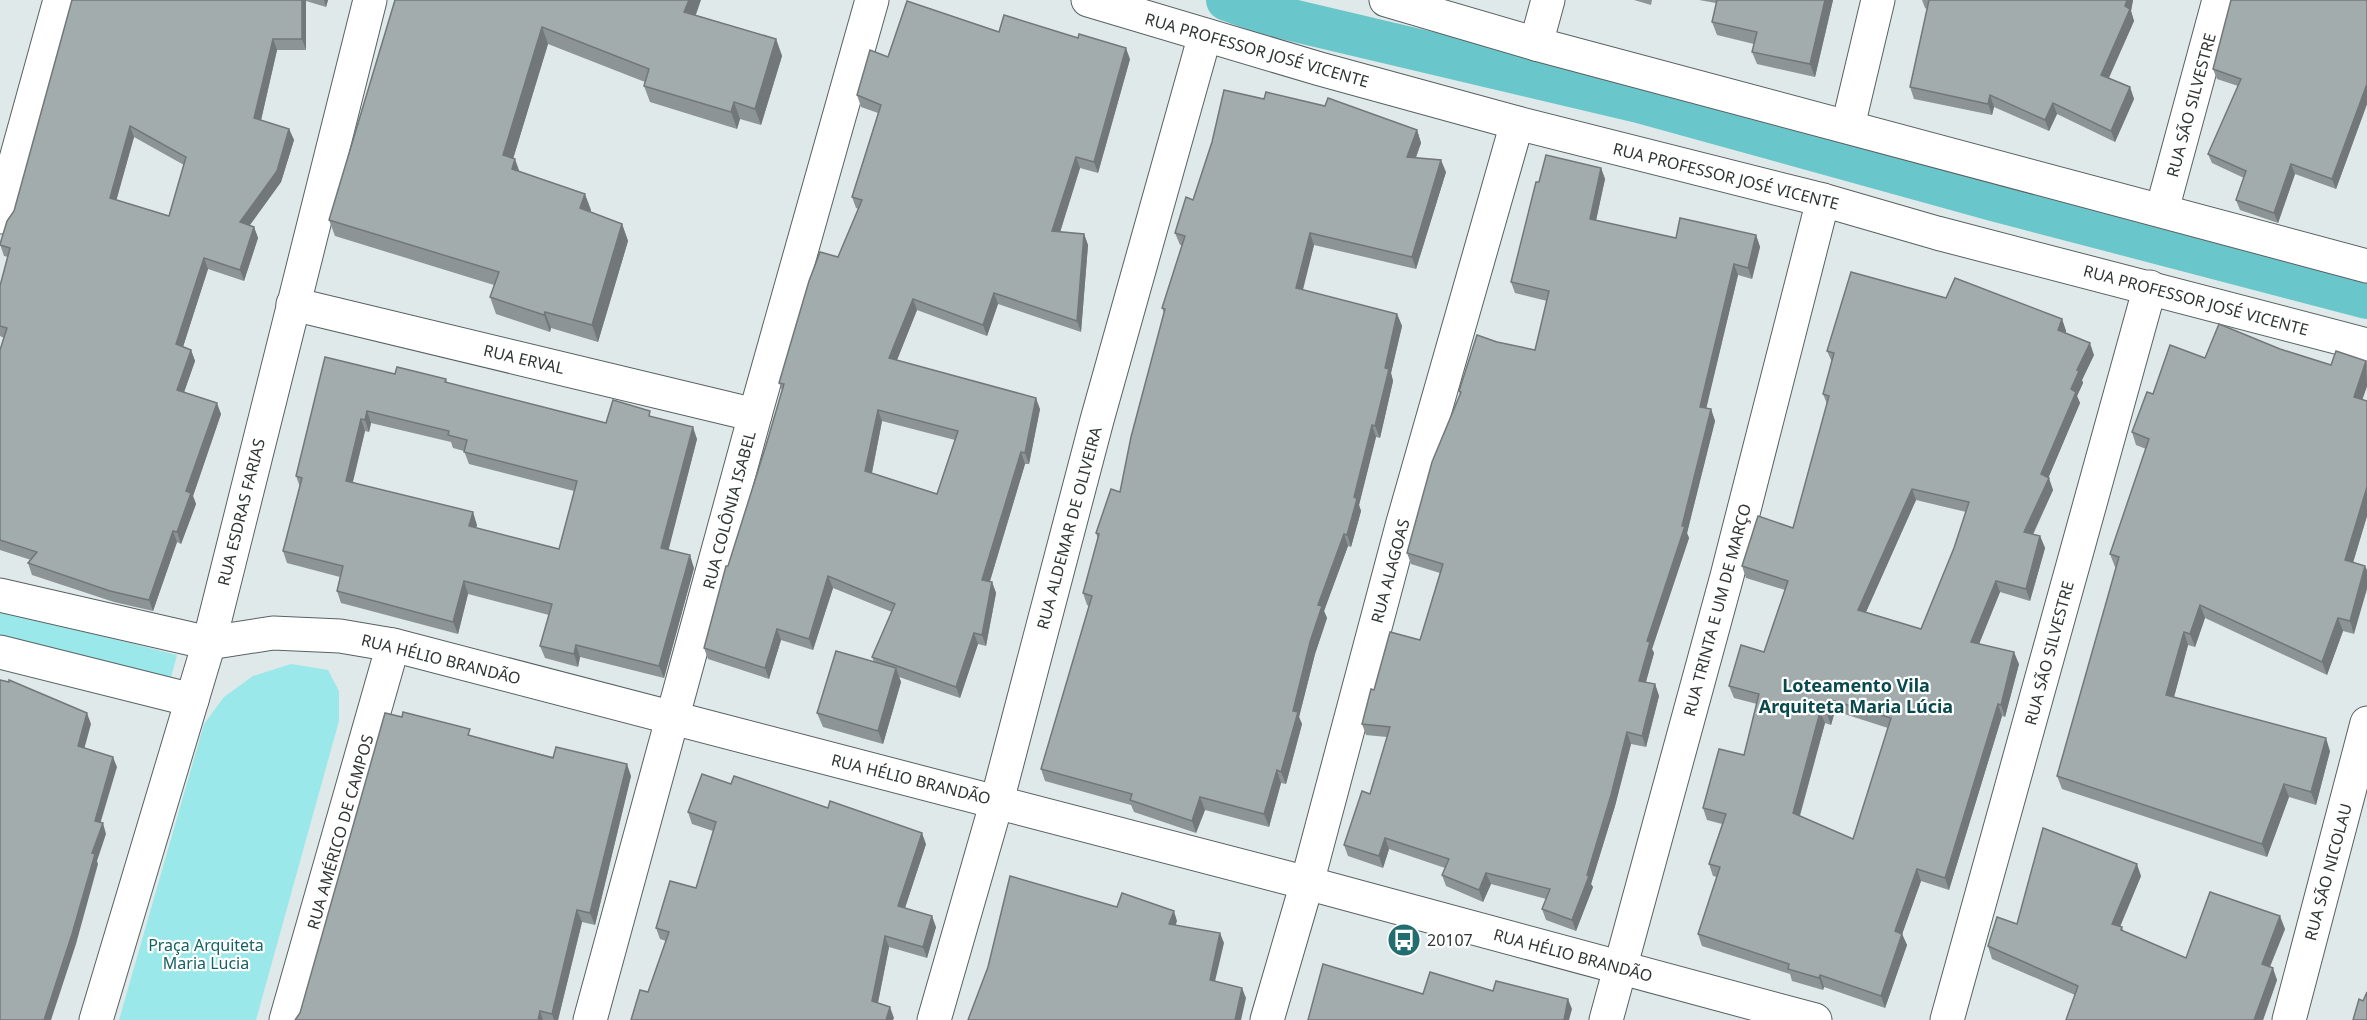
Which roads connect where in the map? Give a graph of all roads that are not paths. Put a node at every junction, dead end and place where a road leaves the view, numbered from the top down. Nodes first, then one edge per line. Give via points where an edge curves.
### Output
1 (60, 0) edge
2 (370, 0) edge
3 (872, 0) edge
4 (1088, 0) edge
5 (1386, 0) edge
6 (1548, 0) edge
7 (1878, 0) edge
8 (2219, 0) edge
9 (1205, 35) junction
10 (1536, 45) junction
11 (1517, 123) junction
12 (1848, 126) junction
13 (1823, 200) junction
14 (2162, 210) junction
15 (0, 217) edge
16 (2367, 266) edge
17 (2150, 287) junction
18 (293, 304) junction
19 (2367, 345) edge
20 (755, 415) junction
21 (0, 595) edge
22 (209, 643) junction
23 (393, 645) junction
24 (0, 652) edge
25 (192, 700) junction
26 (673, 718) junction
27 (2367, 723) edge
28 (997, 801) junction
29 (1307, 882) junction
30 (1621, 967) junction
31 (96, 1020) edge
32 (286, 1020) edge
33 (590, 1020) edge
34 (934, 1020) edge
35 (1267, 1020) edge
36 (1606, 1020) edge
37 (1815, 1020) edge
38 (1947, 1020) edge
39 (2289, 1020) edge

1 - 15 street
2 - 18 street, RUA ESDRAS FARIAS
3 - 20 street, RUA COLÔNIA ISABEL
4 - 9 street, RUA PROFESSOR JOSÉ VICENTE
5 - 10 street
6 - 10 street
7 - 12 street
8 - 14 street, RUA SÃO SILVESTRE
9 - 11 street, RUA PROFESSOR JOSÉ VICENTE
9 - 28 street, RUA ALDEMAR DE OLIVEIRA via 1097,420
10 - 12 street
11 - 13 street, RUA PROFESSOR JOSÉ VICENTE
11 - 29 street, RUA ALAGOAS via 1402,526
12 - 14 street
13 - 17 street, RUA PROFESSOR JOSÉ VICENTE
13 - 30 street, RUA TRINTA E UM DE MARÇO
14 - 16 street
17 - 19 street, RUA PROFESSOR JOSÉ VICENTE
17 - 38 street, RUA SÃO SILVESTRE
18 - 20 street, RUA ERVAL
18 - 22 street, RUA ESDRAS FARIAS
20 - 26 street, RUA COLÔNIA ISABEL
21 - 22 street, RUA HÉLIO BRANDÃO
22 - 23 street, RUA HÉLIO BRANDÃO via 273,633 340,636
22 - 25 street, RUA ESDRAS FARIAS
23 - 26 street, RUA HÉLIO BRANDÃO
23 - 32 street, RUA AMÉRICO DE CAMPOS
24 - 25 street
25 - 31 street, RUA ESDRAS FARIAS
26 - 28 street, RUA HÉLIO BRANDÃO
26 - 33 street, RUA COLÔNIA ISABEL
27 - 39 street, RUA SÃO NICOLAU
28 - 29 street, RUA HÉLIO BRANDÃO
28 - 34 street, RUA ALDEMAR DE OLIVEIRA
29 - 30 street, RUA HÉLIO BRANDÃO
29 - 35 street, RUA ALAGOAS
30 - 36 street, RUA TRINTA E UM DE MARÇO
30 - 37 street, RUA HÉLIO BRANDÃO

